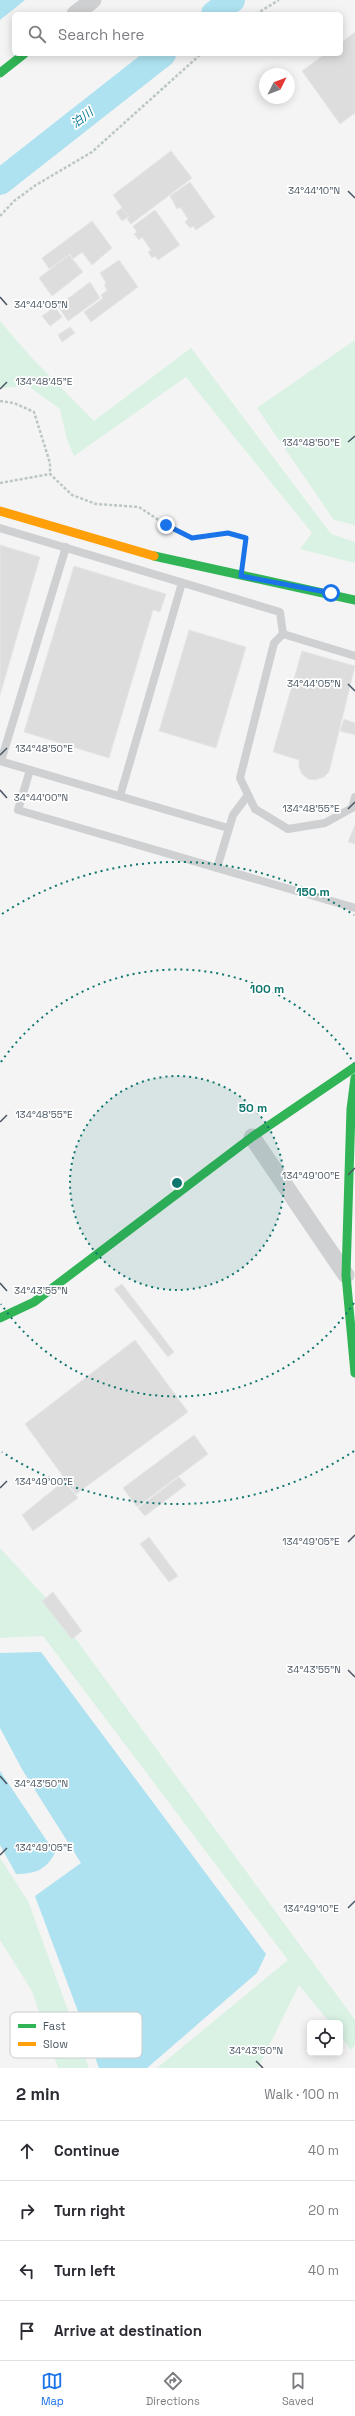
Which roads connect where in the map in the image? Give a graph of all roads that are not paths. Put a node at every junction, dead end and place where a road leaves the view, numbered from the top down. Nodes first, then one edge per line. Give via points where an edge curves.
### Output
1 (93, 0) edge
2 (78, 12) edge
3 (21, 56) edge
4 (0, 73) edge
5 (0, 511) edge
6 (0, 528) edge
7 (66, 547) junction
8 (182, 583) junction
9 (355, 600) edge
10 (283, 634) junction
11 (355, 656) edge
12 (0, 761) edge
13 (30, 770) junction
14 (248, 795) junction
15 (120, 796) junction
16 (355, 797) edge
17 (353, 808) edge
18 (228, 828) junction
19 (217, 868) junction
20 (355, 908) edge
21 (355, 1067) edge
22 (355, 1078) edge
23 (353, 1107) edge
24 (252, 1137) junction
25 (351, 1279) edge
26 (0, 1318) edge
27 (355, 1373) edge

1 - 2 street
3 - 4 street
5 - 9 street via 172,561
6 - 7 lane
7 - 8 lane
7 - 12 lane
8 - 10 lane via 280,612
8 - 15 lane
10 - 11 lane
10 - 14 lane via 274,643 240,778
12 - 13 lane
13 - 15 lane
13 - 19 lane via 18,810
14 - 17 lane via 255,809 288,829 325,823
14 - 18 lane via 233,815
15 - 18 lane
16 - 17 lane
18 - 19 lane
19 - 20 lane
21 - 24 street
22 - 23 street
23 - 25 street
24 - 25 street
24 - 26 street via 34,1302
25 - 27 street

